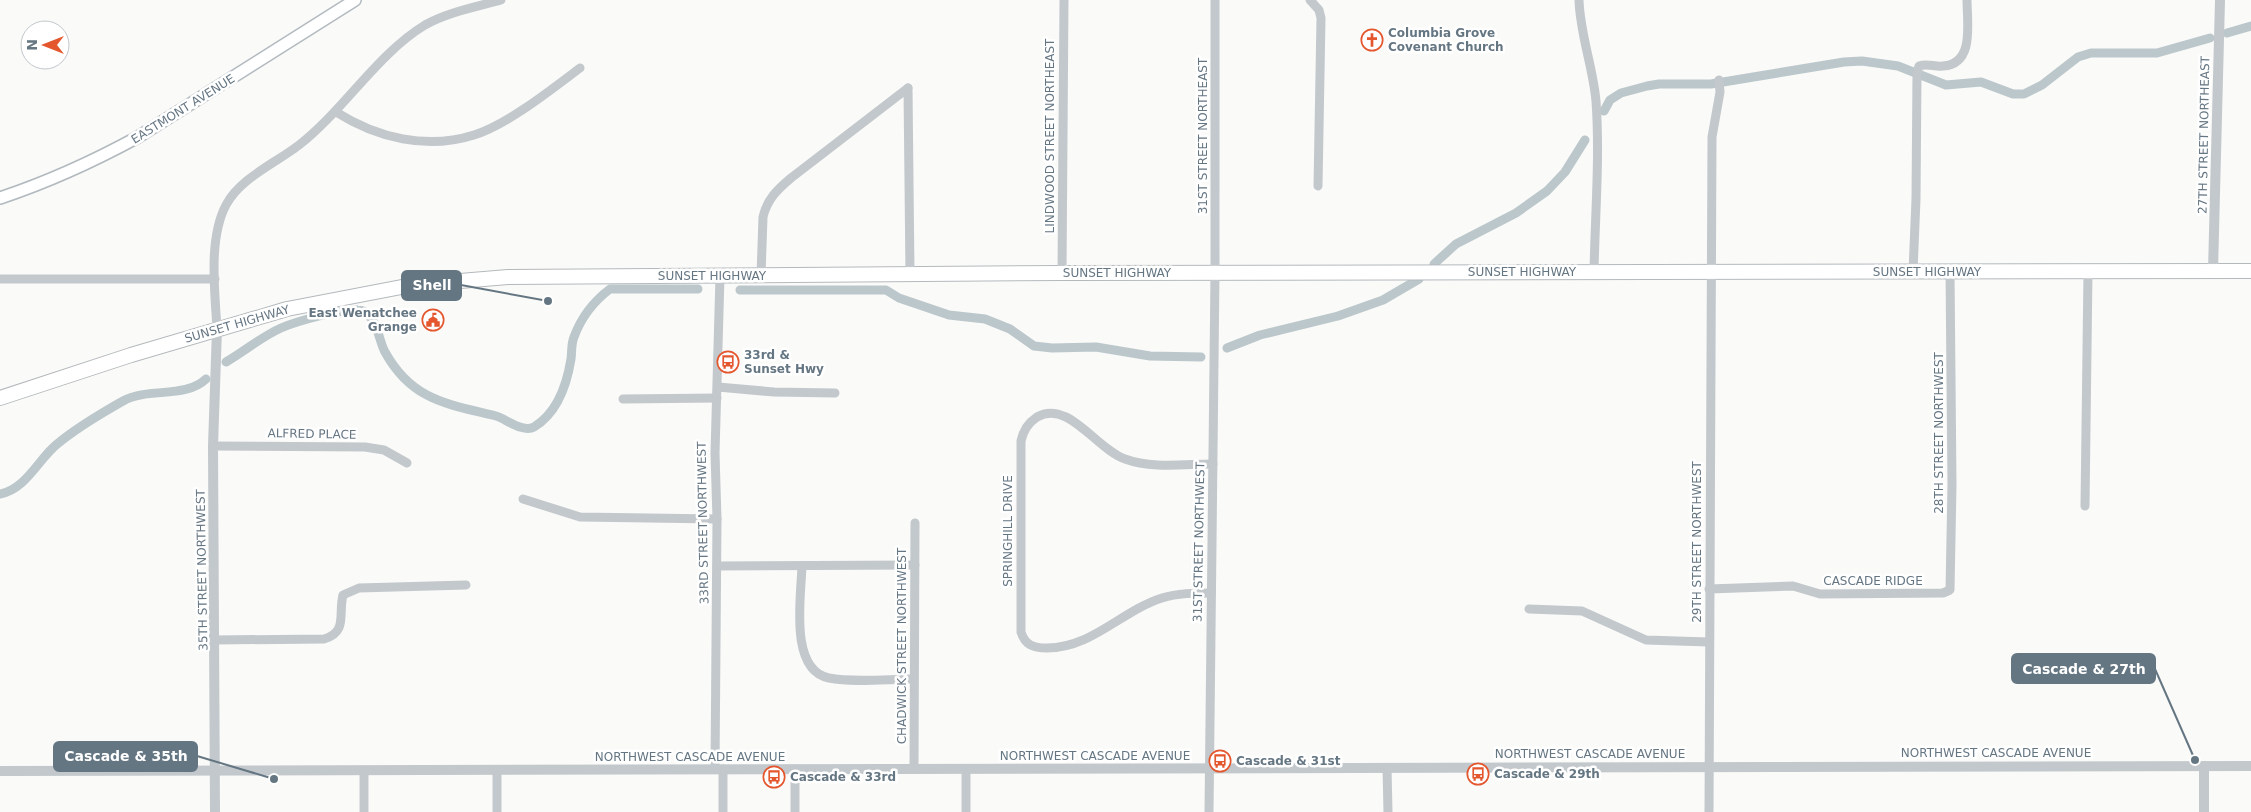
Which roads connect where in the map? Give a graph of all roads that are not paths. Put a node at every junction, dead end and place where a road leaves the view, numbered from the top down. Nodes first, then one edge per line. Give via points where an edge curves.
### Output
1 (355, 0) edge
2 (501, 0) edge
3 (1064, 0) edge
4 (1215, 0) edge
5 (1310, 0) edge
6 (1579, 0) edge
7 (1967, 0) edge
8 (2220, 0) edge
9 (580, 68) dead end
10 (1719, 80) dead end
11 (336, 112) junction
12 (1318, 186) dead end
13 (0, 198) edge
14 (2214, 271) junction
15 (2251, 271) edge
16 (1594, 272) junction
17 (1710, 272) junction
18 (1913, 272) junction
19 (1950, 272) junction
20 (2088, 272) junction
21 (1062, 273) junction
22 (1215, 273) junction
23 (910, 274) junction
24 (720, 276) junction
25 (760, 276) junction
26 (0, 279) edge
27 (215, 279) junction
28 (217, 329) junction
29 (718, 387) junction
30 (835, 393) dead end
31 (0, 398) edge
32 (623, 398) dead end
33 (717, 398) junction
34 (213, 446) junction
35 (407, 463) dead end
36 (1212, 464) junction
37 (523, 499) dead end
38 (2084, 506) dead end
39 (717, 519) junction
40 (915, 523) dead end
41 (717, 566) junction
42 (802, 566) junction
43 (915, 566) junction
44 (466, 585) dead end
45 (1710, 590) junction
46 (1948, 592) joint
47 (1211, 593) junction
48 (1529, 609) dead end
49 (215, 640) junction
50 (1710, 642) junction
51 (913, 679) junction
52 (1708, 766) junction
53 (2204, 766) junction
54 (2251, 766) edge
55 (1209, 768) junction
56 (1387, 768) junction
57 (216, 769) junction
58 (795, 769) junction
59 (914, 769) junction
60 (966, 769) junction
61 (497, 770) junction
62 (719, 770) junction
63 (0, 771) edge
64 (364, 771) junction
65 (215, 812) edge
66 (364, 812) edge
67 (497, 812) edge
68 (723, 812) edge
69 (795, 812) edge
70 (966, 812) edge
71 (1208, 812) edge
72 (1388, 812) edge
73 (1709, 812) edge
74 (2204, 812) edge

1 - 13 main road, EASTMONT AVENUE via 138,137 73,170
2 - 11 street via 458,11 426,25 398,46
3 - 21 street, LINDWOOD STREET NORTHEAST
4 - 22 street, 31ST STREET NORTHEAST
5 - 12 street via 1319,10 1320,18
6 - 16 street via 1596,102
7 - 18 street via 1967,45 1963,57 1955,64 1919,66 1917,73
8 - 14 street, 27TH STREET NORTHEAST
9 - 11 street via 498,123 475,134 446,141 383,136
10 - 17 street, 29TH STREET NORTHWEST via 1712,137
11 - 27 street via 298,146 242,186 226,204 217,231
14 - 15 highway, SUNSET HIGHWAY
14 - 20 highway, SUNSET HIGHWAY
16 - 17 highway, SUNSET HIGHWAY
16 - 22 highway, SUNSET HIGHWAY
17 - 18 highway, SUNSET HIGHWAY
17 - 45 street, 29TH STREET NORTHWEST
18 - 19 highway, SUNSET HIGHWAY
19 - 20 highway, SUNSET HIGHWAY
19 - 46 street, 28TH STREET NORTHWEST via 1952,584
20 - 38 street
21 - 22 highway, SUNSET HIGHWAY
21 - 23 highway, SUNSET HIGHWAY
22 - 36 street, 31ST STREET NORTHWEST
23 - 25 highway, SUNSET HIGHWAY
23 - 25 street via 908,88 774,193 763,217
24 - 25 highway, SUNSET HIGHWAY
24 - 28 highway, SUNSET HIGHWAY via 508,277 412,285 287,309
24 - 29 street, 33RD STREET NORTHWEST
26 - 27 street
27 - 28 street
28 - 31 highway, SUNSET HIGHWAY
28 - 34 street, 35TH STREET NORTHWEST
29 - 30 street
29 - 33 street, 33RD STREET NORTHWEST
32 - 33 street
33 - 39 street, 33RD STREET NORTHWEST via 714,453
34 - 35 street, ALFRED PLACE via 365,447 384,450
34 - 49 street, 35TH STREET NORTHWEST
36 - 47 street, 31ST STREET NORTHWEST
36 - 47 street, SPRINGHILL DRIVE via 1139,463 1112,453 1067,416 1046,413 1032,420 1021,442 1021,632 1027,644 1033,647 1069,646 1090,638 1161,598
37 - 39 street via 580,517
39 - 41 street, 33RD STREET NORTHWEST
40 - 43 street, CHADWICK STREET NORTHWEST
41 - 42 street
41 - 62 street, 33RD STREET NORTHWEST
42 - 43 street
42 - 51 street via 801,642 807,662 817,674 838,679
43 - 51 street, CHADWICK STREET NORTHWEST
44 - 49 street via 352,590 343,594 339,630 334,636 324,639
45 - 46 street, CASCADE RIDGE via 1793,586 1820,594
45 - 50 street, 29TH STREET NORTHWEST
47 - 55 street, 31ST STREET NORTHWEST
48 - 50 street via 1582,611 1646,640
49 - 57 street, 35TH STREET NORTHWEST
50 - 52 street, 29TH STREET NORTHWEST
51 - 59 street, CHADWICK STREET NORTHWEST
52 - 53 street, NORTHWEST CASCADE AVENUE
52 - 56 street, NORTHWEST CASCADE AVENUE
52 - 73 street, 29TH STREET NORTHWEST
53 - 54 street, NORTHWEST CASCADE AVENUE
53 - 74 street
55 - 56 street, NORTHWEST CASCADE AVENUE
55 - 60 street, NORTHWEST CASCADE AVENUE
55 - 71 street, 31ST STREET NORTHWEST
56 - 72 street
57 - 63 street, NORTHWEST CASCADE AVENUE
57 - 64 street, NORTHWEST CASCADE AVENUE
57 - 65 street, 35TH STREET NORTHWEST
58 - 59 street, NORTHWEST CASCADE AVENUE
58 - 62 street, NORTHWEST CASCADE AVENUE
58 - 69 street
59 - 60 street, NORTHWEST CASCADE AVENUE
60 - 70 street
61 - 62 street, NORTHWEST CASCADE AVENUE
61 - 64 street, NORTHWEST CASCADE AVENUE
61 - 67 street
62 - 68 street, 33RD STREET NORTHWEST
64 - 66 street

